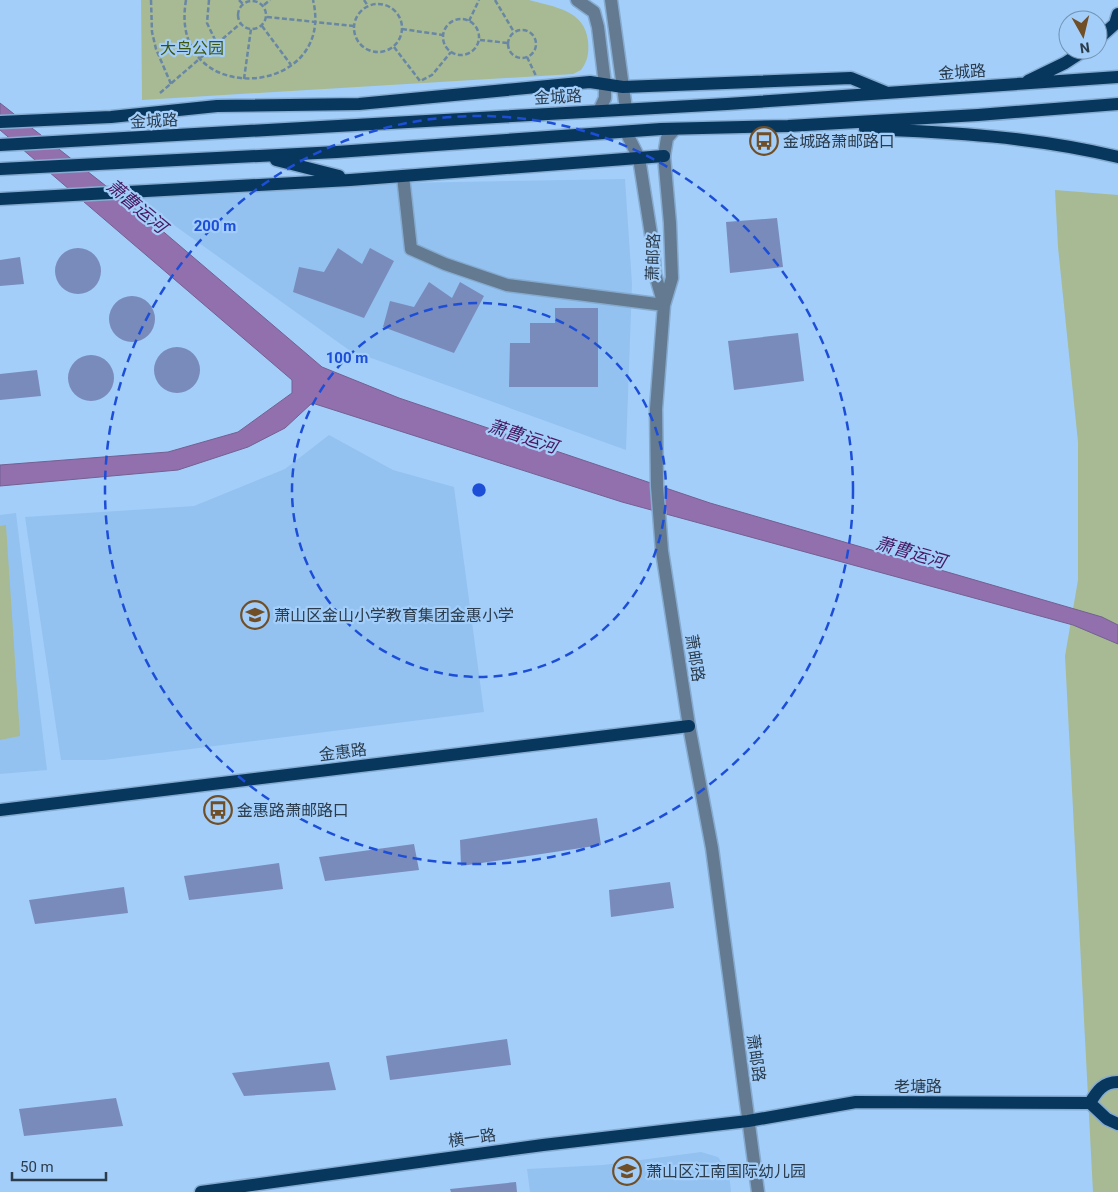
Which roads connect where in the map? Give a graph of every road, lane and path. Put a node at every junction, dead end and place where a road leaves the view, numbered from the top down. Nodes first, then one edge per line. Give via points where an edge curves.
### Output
1 (151, 0) edge
2 (186, 0) edge
3 (209, 0) edge
4 (239, 0) edge
5 (270, 0) edge
6 (313, 0) edge
7 (364, 0) edge
8 (480, 0) edge
9 (494, 0) edge
10 (577, 0) edge
11 (611, 0) edge
12 (243, 4) junction
13 (263, 6) junction
14 (368, 6) junction
15 (1118, 14) edge
16 (267, 17) junction
17 (469, 21) junction
18 (314, 22) junction
19 (241, 23) junction
20 (262, 26) junction
21 (354, 26) junction
22 (251, 29) junction
23 (402, 29) junction
24 (1108, 31) edge
25 (514, 32) junction
26 (443, 35) junction
27 (479, 40) junction
28 (508, 43) junction
29 (217, 44) junction
30 (394, 47) junction
31 (451, 52) junction
32 (527, 57) junction
33 (201, 58) junction
34 (1070, 60) edge
35 (292, 65) junction
36 (1118, 78) edge
37 (244, 80) junction
38 (171, 84) junction
39 (606, 84) junction
40 (1019, 85) junction
41 (543, 87) junction
42 (623, 87) junction
43 (160, 93) dead end
44 (888, 93) junction
45 (1118, 104) edge
46 (626, 109) junction
47 (599, 111) junction
48 (0, 122) edge
49 (788, 126) junction
50 (675, 129) junction
51 (626, 132) junction
52 (2, 145) edge
53 (264, 156) junction
54 (664, 156) junction
55 (1118, 157) edge
56 (639, 158) junction
57 (0, 169) edge
58 (403, 176) junction
59 (350, 180) junction
60 (0, 199) edge
61 (664, 305) junction
62 (689, 726) junction
63 (0, 810) edge
64 (1118, 1082) edge
65 (1090, 1103) junction
66 (748, 1121) junction
67 (1118, 1124) edge
68 (201, 1192) edge
69 (758, 1192) edge

1 - 38 path via 156,49
2 - 33 path via 184,18 187,34
3 - 29 path via 207,23
4 - 12 path
5 - 13 path
6 - 18 path
7 - 14 path
8 - 17 path
9 - 25 path
10 - 39 street via 594,12
11 - 42 street
12 - 13 path via 253,0
12 - 19 path via 238,14
13 - 16 path
14 - 21 path via 356,18
14 - 23 path via 391,7 401,19
15 - 24 main road via 1115,24
16 - 18 path
16 - 20 path
17 - 26 path via 450,22
17 - 27 path via 477,28
18 - 21 path
18 - 35 path via 307,46
19 - 22 path
19 - 29 path
20 - 22 path
20 - 35 path
21 - 30 path via 358,41 364,47 379,52
22 - 37 path
23 - 26 path
23 - 30 path
25 - 28 path
25 - 32 path via 528,30 535,36 536,46
26 - 31 path via 444,44
27 - 28 path
27 - 31 path via 469,53 458,55
28 - 32 path via 514,55
29 - 33 path
30 - 31 path via 420,81 432,75
32 - 41 path
33 - 37 path via 218,72
33 - 38 path
34 - 40 main road
35 - 37 path via 267,78
36 - 40 main road, 金城路
38 - 43 path
39 - 41 main road, 金城路 via 590,82
39 - 42 main road, 金城路
39 - 47 street via 605,98
40 - 44 main road, 金城路
41 - 48 main road, 金城路 via 359,104 217,106 111,118
42 - 44 main road, 金城路 via 851,78
42 - 46 street
44 - 46 main road, 金城路
45 - 49 main road via 978,116
46 - 47 main road, 金城路
47 - 52 main road, 金城路
49 - 50 main road
49 - 55 main road via 1014,137 1080,147
50 - 51 main road
50 - 54 street, 萧邮路 via 667,138
51 - 53 main road
51 - 56 street
53 - 57 main road
53 - 59 main road
54 - 56 main road
54 - 61 street, 萧邮路 via 672,278
56 - 58 main road
56 - 61 street via 655,274
58 - 59 main road
58 - 61 street via 412,249 507,286
59 - 60 main road
61 - 62 street, 萧邮路 via 656,409 657,486
62 - 63 main road, 金惠路
62 - 66 street, 萧邮路 via 712,848
64 - 65 main road via 1098,1088
65 - 66 main road, 老塘路 via 856,1102
65 - 67 main road via 1107,1119
66 - 68 main road, 横一路 via 543,1144
66 - 69 street, 萧邮路

